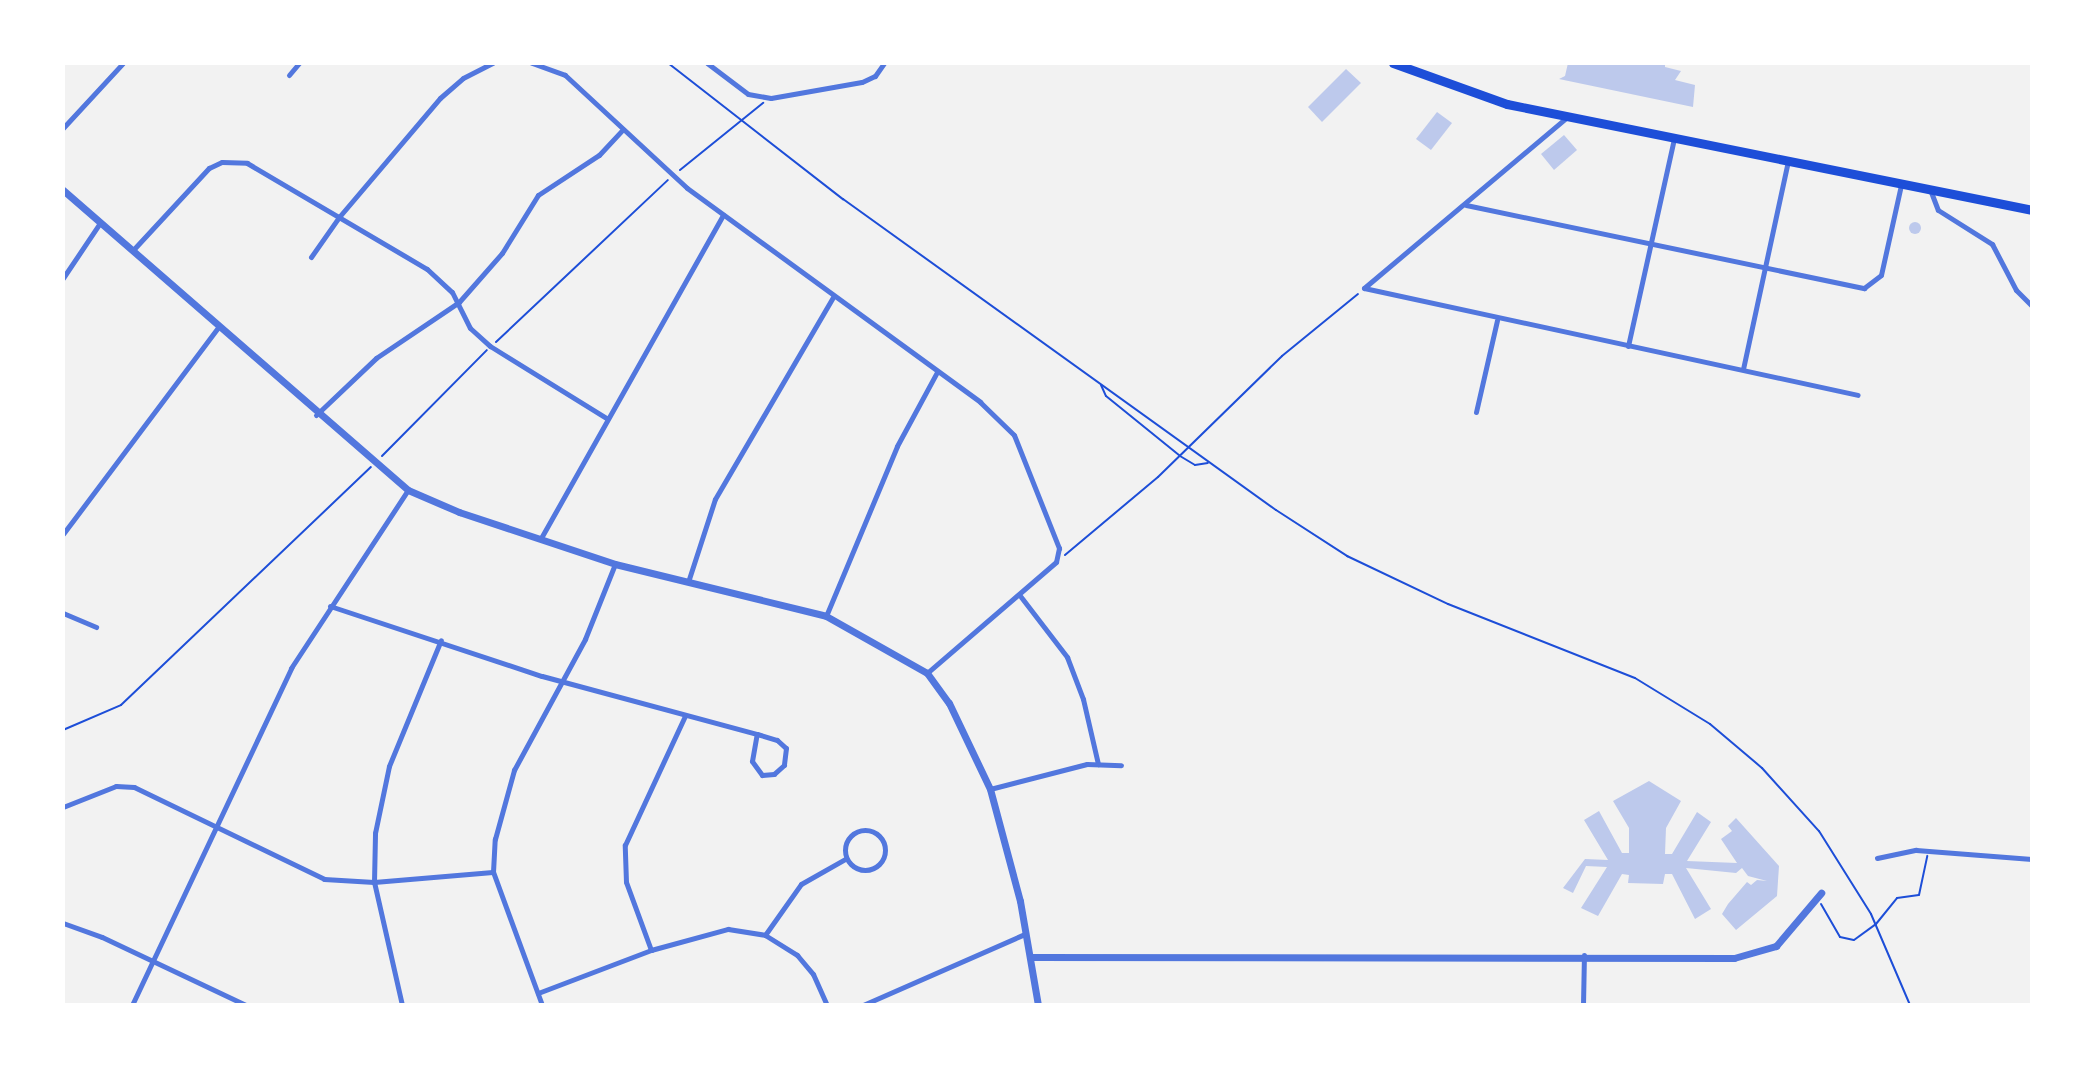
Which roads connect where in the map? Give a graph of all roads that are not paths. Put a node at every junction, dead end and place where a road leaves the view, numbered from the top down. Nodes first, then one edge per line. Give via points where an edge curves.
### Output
1 (123, 63) edge
2 (299, 63) edge
3 (492, 63) edge
4 (531, 63) edge
5 (707, 63) edge
6 (1393, 63) edge
7 (882, 66) edge
8 (289, 75) dead end
9 (1568, 116) junction
10 (63, 128) edge
11 (623, 128) junction
12 (1674, 138) junction
13 (1788, 161) junction
14 (1901, 185) junction
15 (63, 190) edge
16 (1931, 192) junction
17 (1466, 205) junction
18 (2032, 210) edge
19 (723, 215) junction
20 (339, 217) junction
21 (100, 223) junction
22 (1651, 243) junction
23 (133, 250) junction
24 (311, 257) dead end
25 (1764, 267) junction
26 (63, 278) edge
27 (833, 297) junction
28 (459, 302) junction
29 (2032, 306) edge
30 (1497, 320) junction
31 (219, 326) junction
32 (1628, 346) junction
33 (1743, 369) junction
34 (937, 372) junction
35 (1858, 395) dead end
36 (1476, 412) dead end
37 (316, 415) junction
38 (606, 418) junction
39 (408, 490) junction
40 (63, 534) edge
41 (541, 538) junction
42 (615, 564) junction
43 (688, 582) junction
44 (1021, 597) junction
45 (330, 606) junction
46 (63, 613) edge
47 (826, 616) junction
48 (96, 627) dead end
49 (441, 640) junction
50 (927, 673) junction
51 (563, 680) junction
52 (685, 716) junction
53 (757, 734) junction
54 (1098, 764) junction
55 (1121, 765) dead end
56 (990, 789) junction
57 (63, 807) edge
58 (215, 823) junction
59 (1877, 858) dead end
60 (845, 859) junction
61 (2032, 859) edge
62 (493, 872) junction
63 (374, 882) junction
64 (1818, 895) road end
65 (63, 923) edge
66 (1024, 934) junction
67 (765, 935) junction
68 (651, 950) junction
69 (1584, 956) junction
70 (1030, 957) junction
71 (155, 962) junction
72 (538, 993) junction
73 (132, 1005) edge
74 (246, 1005) edge
75 (402, 1005) edge
76 (542, 1005) edge
77 (827, 1005) edge
78 (863, 1005) edge
79 (1038, 1005) edge
80 (1583, 1005) edge

1 - 10 street
2 - 8 street
3 - 20 street via 463,78 440,98
4 - 11 street via 565,75
5 - 7 street via 748,94 768,98 862,82
6 - 9 main road via 1465,92
9 - 12 main road
9 - 17 street
11 - 19 street
11 - 28 street via 599,155 538,195 502,253
12 - 13 main road
12 - 22 street
13 - 14 main road
13 - 25 street
14 - 16 main road
14 - 25 street via 1881,275 1864,288
15 - 21 street
16 - 18 main road
16 - 29 street via 1938,210 1992,244 2016,290
17 - 22 street
17 - 30 street via 1364,288
19 - 27 street
19 - 38 street
20 - 23 street via 259,168 222,162 202,175
20 - 24 street
20 - 28 street via 427,270
21 - 23 street
21 - 26 street
22 - 25 street
22 - 32 street
23 - 31 street
25 - 33 street
27 - 34 street
27 - 43 street via 715,499
28 - 37 street via 376,358
28 - 38 street via 470,328 490,346
30 - 32 street
30 - 36 street
31 - 37 street
31 - 40 street
32 - 33 street
33 - 35 street
34 - 44 street via 980,402 1014,435 1059,548 1056,562
34 - 47 street via 897,446
37 - 39 street
38 - 41 street
39 - 41 street
39 - 45 street
41 - 42 street
42 - 43 street
42 - 51 street
43 - 47 street
44 - 50 street
44 - 54 street via 1067,657 1083,699
45 - 49 street
45 - 58 street via 290,668
46 - 48 street
47 - 50 street
49 - 51 street
49 - 63 street via 400,736 380,799
50 - 56 street via 949,703
51 - 52 street
51 - 62 street via 514,770 495,839
52 - 53 street
52 - 68 street via 625,845 626,882
53 - 53 street via 786,748 784,765 774,774 756,770 752,755
54 - 55 street
54 - 56 street via 1041,773
56 - 66 street
57 - 58 street via 116,786 134,787
58 - 63 street via 312,874
58 - 71 street
59 - 61 street via 1928,851
60 - 60 street via 857,870 869,870 879,862 884,843 876,831 858,830 847,840
60 - 67 street via 801,884
62 - 63 street
62 - 72 street
63 - 75 street
64 - 69 street via 1776,946 1754,956
65 - 71 street
66 - 70 street
66 - 78 street
67 - 68 street via 728,929
67 - 77 street via 797,955 813,974
68 - 72 street
69 - 70 street
69 - 80 street
70 - 79 street
71 - 73 street
71 - 74 street
72 - 76 street

